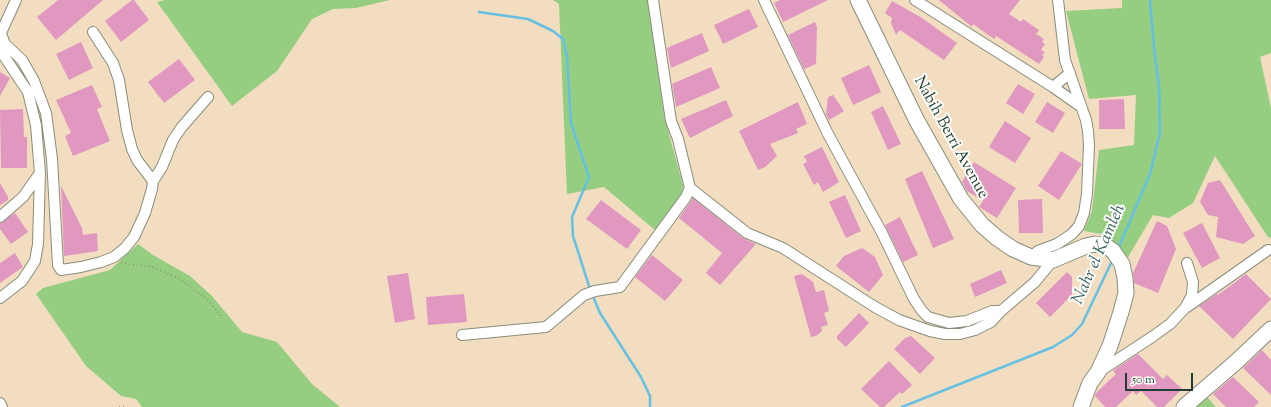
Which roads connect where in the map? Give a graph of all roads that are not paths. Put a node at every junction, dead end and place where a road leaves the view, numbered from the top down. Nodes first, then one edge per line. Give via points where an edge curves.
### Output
1 (16, 0) edge
2 (653, 0) edge
3 (764, 0) edge
4 (858, 0) edge
5 (915, 0) edge
6 (1058, 0) edge
7 (93, 32) dead end
8 (0, 35) edge
9 (0, 50) edge
10 (1070, 73) junction
11 (1053, 87) junction
12 (208, 97) dead end
13 (1080, 106) junction
14 (40, 173) junction
15 (153, 181) junction
16 (690, 188) junction
17 (0, 217) edge
18 (1268, 250) dead end
19 (1031, 257) junction
20 (1053, 260) junction
21 (1187, 263) dead end
22 (0, 298) edge
23 (1185, 308) junction
24 (1001, 311) junction
25 (1271, 329) edge
26 (462, 335) dead end
27 (1098, 372) junction
28 (0, 403) edge
29 (2, 407) edge
30 (1081, 407) edge
31 (1184, 407) edge

1 - 8 street
2 - 16 street via 671,122 678,139
3 - 24 street via 828,134 922,312 928,317 949,323 967,321 992,311
4 - 19 street, Nabih Berri Avenue via 917,122 960,199 997,238
5 - 11 street
6 - 10 street via 1065,60
7 - 15 street via 113,63 117,75 132,149
8 - 15 street via 5,44 22,60 34,81 46,113 52,159 58,265 61,270 106,260 124,249 134,237 145,213
9 - 14 street via 28,92 36,125
10 - 11 street
10 - 13 street
11 - 13 street
12 - 15 street via 173,140
13 - 19 street via 1086,120 1089,145 1088,188 1084,214 1072,234
14 - 17 street via 23,197
14 - 22 street via 38,244 35,261 22,281
16 - 24 street via 747,232 783,248 875,308 899,320 930,331 960,334 991,322
16 - 26 street via 624,283 616,289 584,295 546,327
18 - 23 street
19 - 20 street, Nabih Berri Avenue
20 - 24 street via 1035,282
20 - 27 street via 1095,244 1106,246 1113,251 1124,270 1126,293 1116,328
21 - 23 street via 1193,282 1192,295
23 - 27 street via 1152,338
25 - 31 street
27 - 30 street via 1090,383
28 - 29 street

